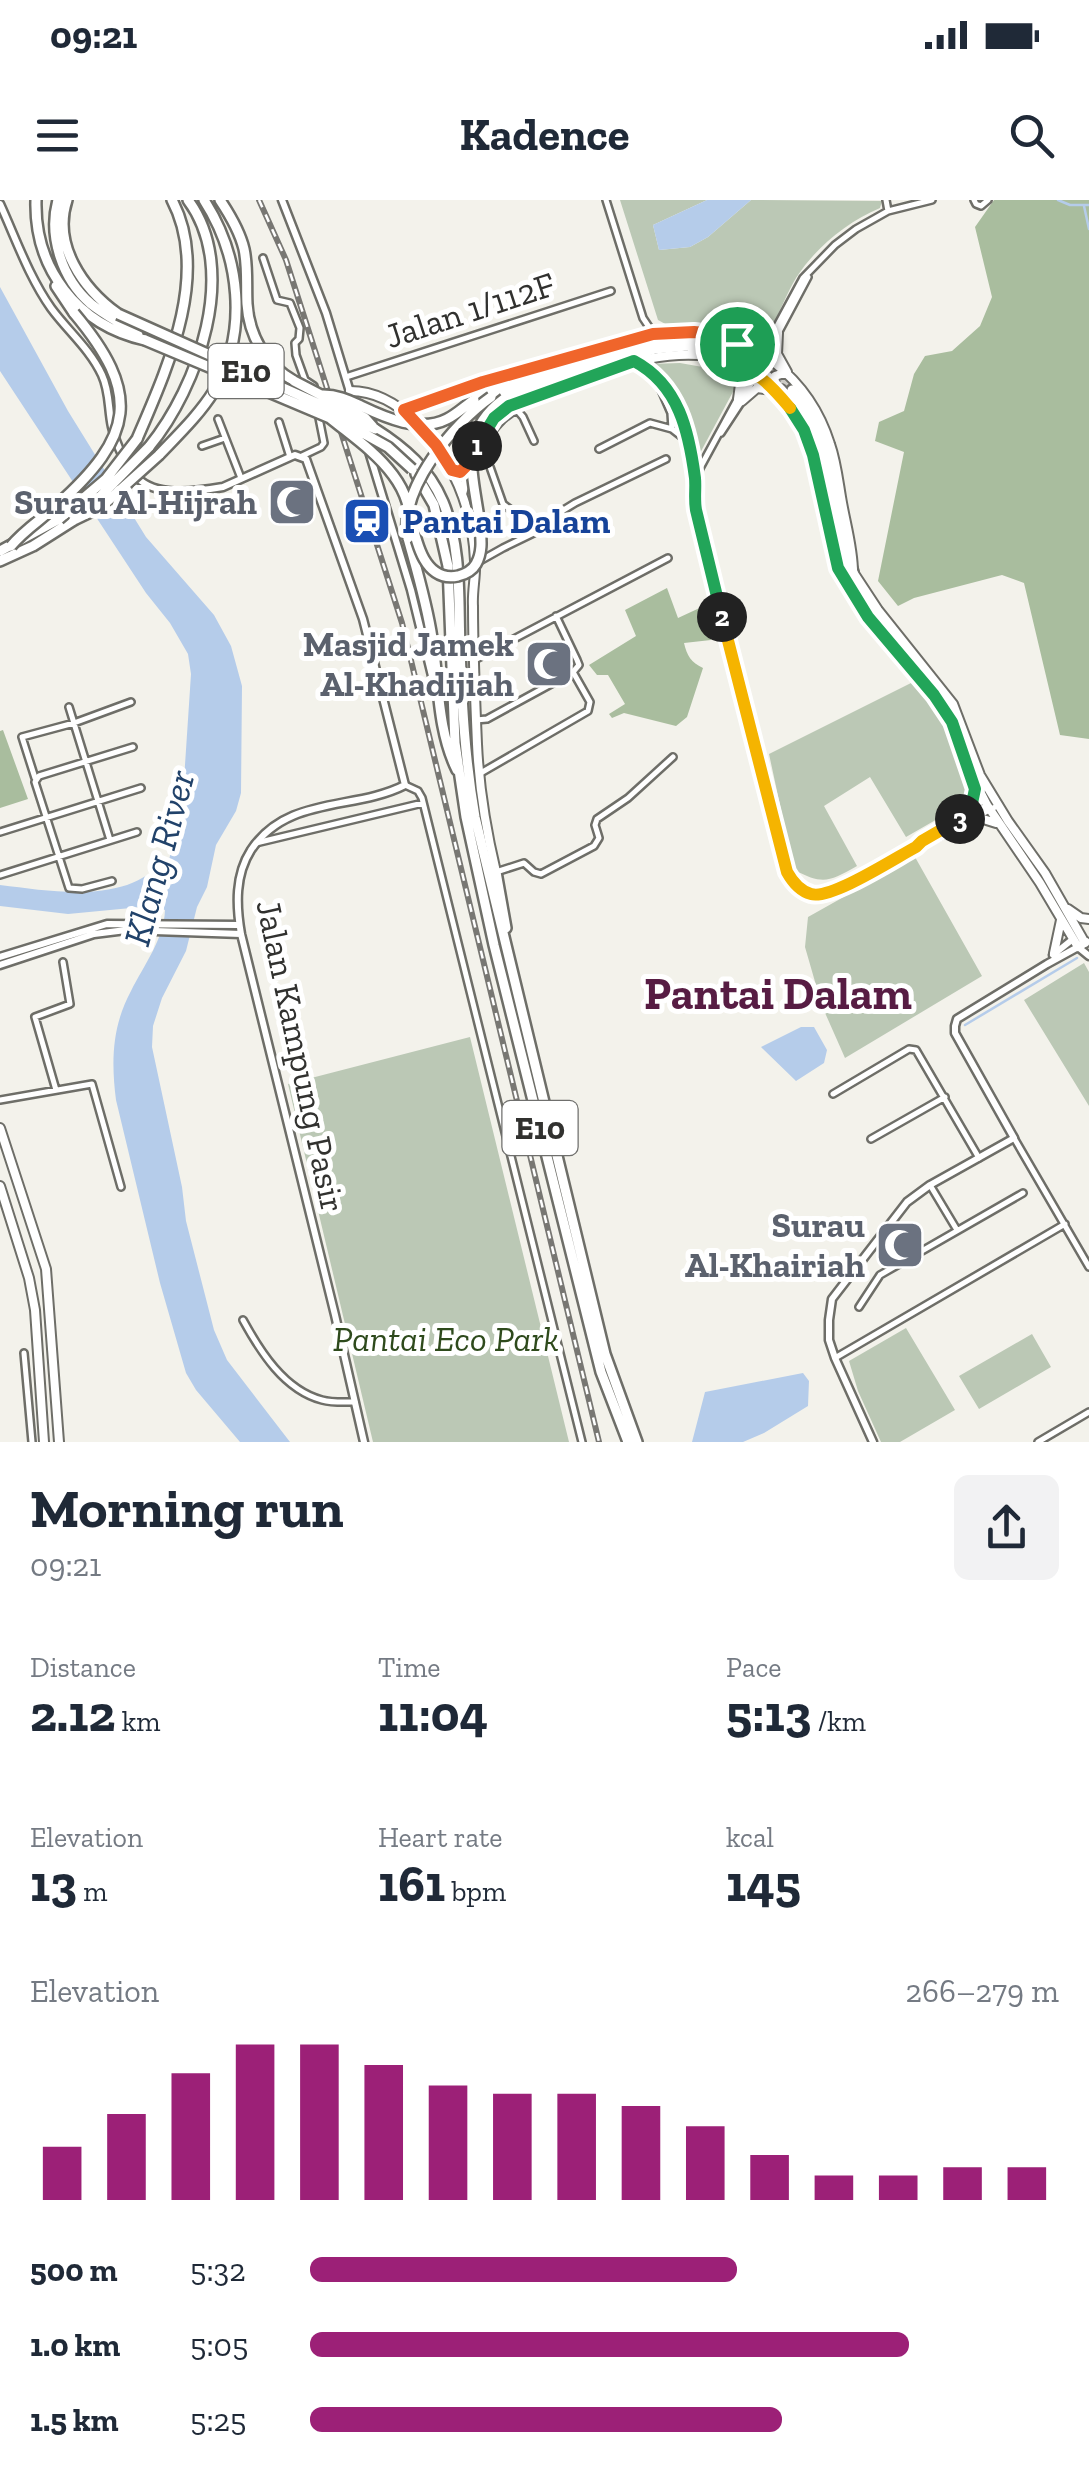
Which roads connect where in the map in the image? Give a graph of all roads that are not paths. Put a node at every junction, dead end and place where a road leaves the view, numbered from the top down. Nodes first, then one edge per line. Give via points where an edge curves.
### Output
1 (36, 200) edge
2 (58, 200) edge
3 (67, 200) edge
4 (172, 200) edge
5 (188, 200) edge
6 (204, 200) edge
7 (220, 200) edge
8 (282, 200) edge
9 (606, 200) edge
10 (886, 200) edge
11 (932, 200) edge
12 (974, 200) edge
13 (988, 200) edge
14 (0, 204) edge
15 (888, 211) junction
16 (263, 258) dead end
17 (50, 271) junction
18 (610, 291) dead end
19 (643, 318) junction
20 (114, 320) junction
21 (776, 332) junction
22 (664, 333) junction
23 (630, 340) junction
24 (728, 349) junction
25 (764, 355) junction
26 (631, 362) junction
27 (522, 372) junction
28 (787, 372) junction
29 (654, 373) junction
30 (755, 373) junction
31 (560, 374) junction
32 (346, 377) junction
33 (350, 391) junction
34 (783, 391) junction
35 (323, 395) junction
36 (740, 400) junction
37 (404, 410) junction
38 (330, 418) junction
39 (218, 419) dead end
40 (280, 422) dead end
41 (672, 429) junction
42 (375, 430) junction
43 (689, 434) junction
44 (226, 438) junction
45 (534, 440) dead end
46 (202, 446) dead end
47 (598, 449) dead end
48 (290, 456) junction
49 (302, 456) junction
50 (472, 458) junction
51 (666, 458) dead end
52 (415, 466) junction
53 (452, 470) junction
54 (241, 478) junction
55 (696, 482) junction
56 (462, 494) junction
57 (511, 510) dead end
58 (74, 520) junction
59 (11, 546) junction
60 (0, 550) edge
61 (668, 558) dead end
62 (0, 560) edge
63 (475, 564) junction
64 (849, 575) junction
65 (556, 616) junction
66 (905, 644) junction
67 (896, 652) junction
68 (474, 660) junction
69 (573, 672) junction
70 (131, 702) dead end
71 (439, 704) junction
72 (953, 704) junction
73 (69, 708) dead end
74 (944, 709) junction
75 (476, 720) junction
76 (74, 723) junction
77 (133, 746) dead end
78 (673, 757) dead end
79 (86, 761) junction
80 (479, 774) junction
81 (460, 777) junction
82 (36, 778) junction
83 (973, 780) junction
84 (406, 785) junction
85 (141, 788) dead end
86 (98, 801) junction
87 (997, 802) junction
88 (423, 803) junction
89 (988, 808) junction
90 (46, 818) junction
91 (964, 820) junction
92 (1003, 829) junction
93 (0, 832) edge
94 (137, 832) dead end
95 (110, 840) junction
96 (256, 843) junction
97 (58, 857) junction
98 (496, 872) junction
99 (0, 875) edge
100 (112, 881) dead end
101 (1064, 906) junction
102 (1089, 919) edge
103 (1062, 920) junction
104 (127, 926) junction
105 (240, 929) junction
106 (1089, 929) edge
107 (1081, 941) edge
108 (1054, 953) junction
109 (1089, 956) edge
110 (0, 957) edge
111 (62, 962) dead end
112 (1046, 964) junction
113 (0, 965) edge
114 (510, 967) junction
115 (56, 1090) junction
116 (833, 1094) dead end
117 (945, 1097) junction
118 (0, 1100) edge
119 (0, 1128) edge
120 (1014, 1138) junction
121 (871, 1139) dead end
122 (979, 1158) junction
123 (930, 1185) junction
124 (0, 1186) edge
125 (121, 1187) dead end
126 (1023, 1193) dead end
127 (1065, 1224) junction
128 (957, 1231) junction
129 (1089, 1267) edge
130 (858, 1307) dead end
131 (243, 1320) dead end
132 (24, 1353) dead end
133 (835, 1358) junction
134 (355, 1402) junction
135 (1089, 1412) edge
136 (632, 1440) edge
137 (32, 1442) edge
138 (44, 1442) edge
139 (59, 1442) edge
140 (360, 1442) edge
141 (582, 1442) edge
142 (873, 1442) edge
143 (1038, 1442) edge

1 - 17 highway, E10 via 38,236
2 - 20 highway, E10 via 55,234 65,269 88,302
3 - 20 highway, E10 via 64,235 77,271
4 - 59 highway, E10, bridge via 185,238 187,285 162,380 137,439 106,479 59,519
5 - 58 highway, E10, bridge via 202,224 211,280 198,357 168,423
6 - 58 highway, bridge via 230,255 236,290 223,370 211,395 159,455 101,506
7 - 35 highway, E10, bridge via 244,248 257,341 282,374
8 - 32 street
9 - 19 street
10 - 15 street
11 - 15 street
12 - 13 street via 982,206
14 - 54 street via 43,296 96,363 118,445 138,479 181,490 223,487
15 - 21 street via 811,270
16 - 49 street via 276,300 293,306 300,328 295,350 305,380 314,386 324,443
17 - 20 highway, E10 via 79,306
17 - 59 highway, bridge via 112,366 117,431 86,479
18 - 32 street, Jalan 1/112F
19 - 22 street
19 - 23 street
20 - 38 highway, E10, bridge via 144,340
20 - 42 highway, E10, bridge
21 - 24 main road
21 - 25 street
21 - 28 main road
22 - 23 main road
22 - 24 main road via 694,332
23 - 27 main road
23 - 31 highway
24 - 25 main road
24 - 26 main road
24 - 30 main road
24 - 31 highway via 672,346
24 - 36 main road via 741,376
25 - 28 main road
25 - 30 street
26 - 29 street
26 - 31 highway
26 - 50 main road via 503,410
27 - 35 highway, bridge via 434,424
27 - 37 main road
28 - 34 main road via 773,384
28 - 64 main road via 830,444
29 - 41 street
29 - 43 street
30 - 34 main road
30 - 36 street
31 - 38 highway, bridge via 504,399 486,416 472,444 479,558 470,572 453,577 426,562 394,477
31 - 71 highway, bridge via 490,397 461,421 410,500 406,528 428,616
32 - 33 street
33 - 37 main road
33 - 71 street
34 - 36 main road via 757,388
34 - 64 highway via 815,444
35 - 42 highway, E10, bridge
36 - 55 street
37 - 53 main road
38 - 52 highway, E10, bridge
39 - 44 street
40 - 48 street
41 - 43 street
41 - 47 street via 646,424
42 - 52 highway, E10 via 396,442
43 - 55 street
44 - 46 street
44 - 54 street
45 - 50 street via 512,410
48 - 49 street
48 - 54 street
49 - 84 street via 363,619
50 - 53 main road via 464,470
50 - 56 main road
50 - 57 street via 490,467
51 - 63 street
52 - 81 highway, E10 via 434,504 448,566
52 - 114 highway, E10 via 443,502 454,542 468,776
53 - 56 main road
55 - 91 street via 700,529 787,872 797,885 811,894 833,892
56 - 63 main road
58 - 62 highway, E10
59 - 60 highway, E10
61 - 65 street
63 - 68 main road
64 - 66 main road
64 - 67 main road via 859,604
65 - 68 street
65 - 69 street via 578,660
66 - 67 main road
66 - 72 main road
67 - 74 main road
68 - 75 main road
69 - 75 street
69 - 80 street via 590,702 588,711
70 - 76 street
71 - 81 highway
72 - 74 main road
72 - 87 main road
73 - 76 street
74 - 83 main road
75 - 80 main road
76 - 79 street
76 - 82 street via 22,738
77 - 79 street
78 - 98 street via 597,820 594,846 540,874 524,863
79 - 82 street
79 - 86 street
80 - 98 main road
81 - 136 highway, E10 via 578,1284 601,1372
82 - 90 street
83 - 89 main road
83 - 91 main road via 975,796
84 - 88 street
84 - 96 street via 289,817
85 - 86 street
86 - 90 street
86 - 95 street
87 - 89 street
87 - 101 main road
88 - 96 street
88 - 141 street
89 - 91 street
89 - 92 main road
90 - 93 street
90 - 97 street
91 - 92 main road via 987,819
92 - 103 main road
94 - 95 street
95 - 97 street
96 - 105 street, Jalan Kampung Pasir via 238,881
97 - 99 street
97 - 100 street via 69,888
98 - 114 highway
101 - 102 main road
101 - 107 main road
103 - 107 main road
103 - 108 main road
104 - 105 street
104 - 110 street via 88,928
104 - 113 street
105 - 134 street, Jalan Kampung Pasir
106 - 107 main road
107 - 108 street
107 - 109 street
107 - 112 street
108 - 112 street
111 - 115 street via 70,1004 35,1017
112 - 120 street via 954,1026
114 - 136 highway, E10
115 - 118 street
115 - 125 street via 92,1084
116 - 117 street via 909,1049 920,1053
117 - 121 street
117 - 122 street
119 - 139 main road via 46,1269
120 - 122 street
120 - 127 street
122 - 123 street
123 - 128 street
123 - 133 street via 895,1214 832,1299
124 - 138 main road via 35,1310
126 - 128 street
127 - 129 street
127 - 133 street
128 - 130 street via 880,1275
131 - 134 street via 272,1366 305,1393
132 - 137 street
133 - 142 street
134 - 140 street, Jalan Kampung Pasir
135 - 143 street

